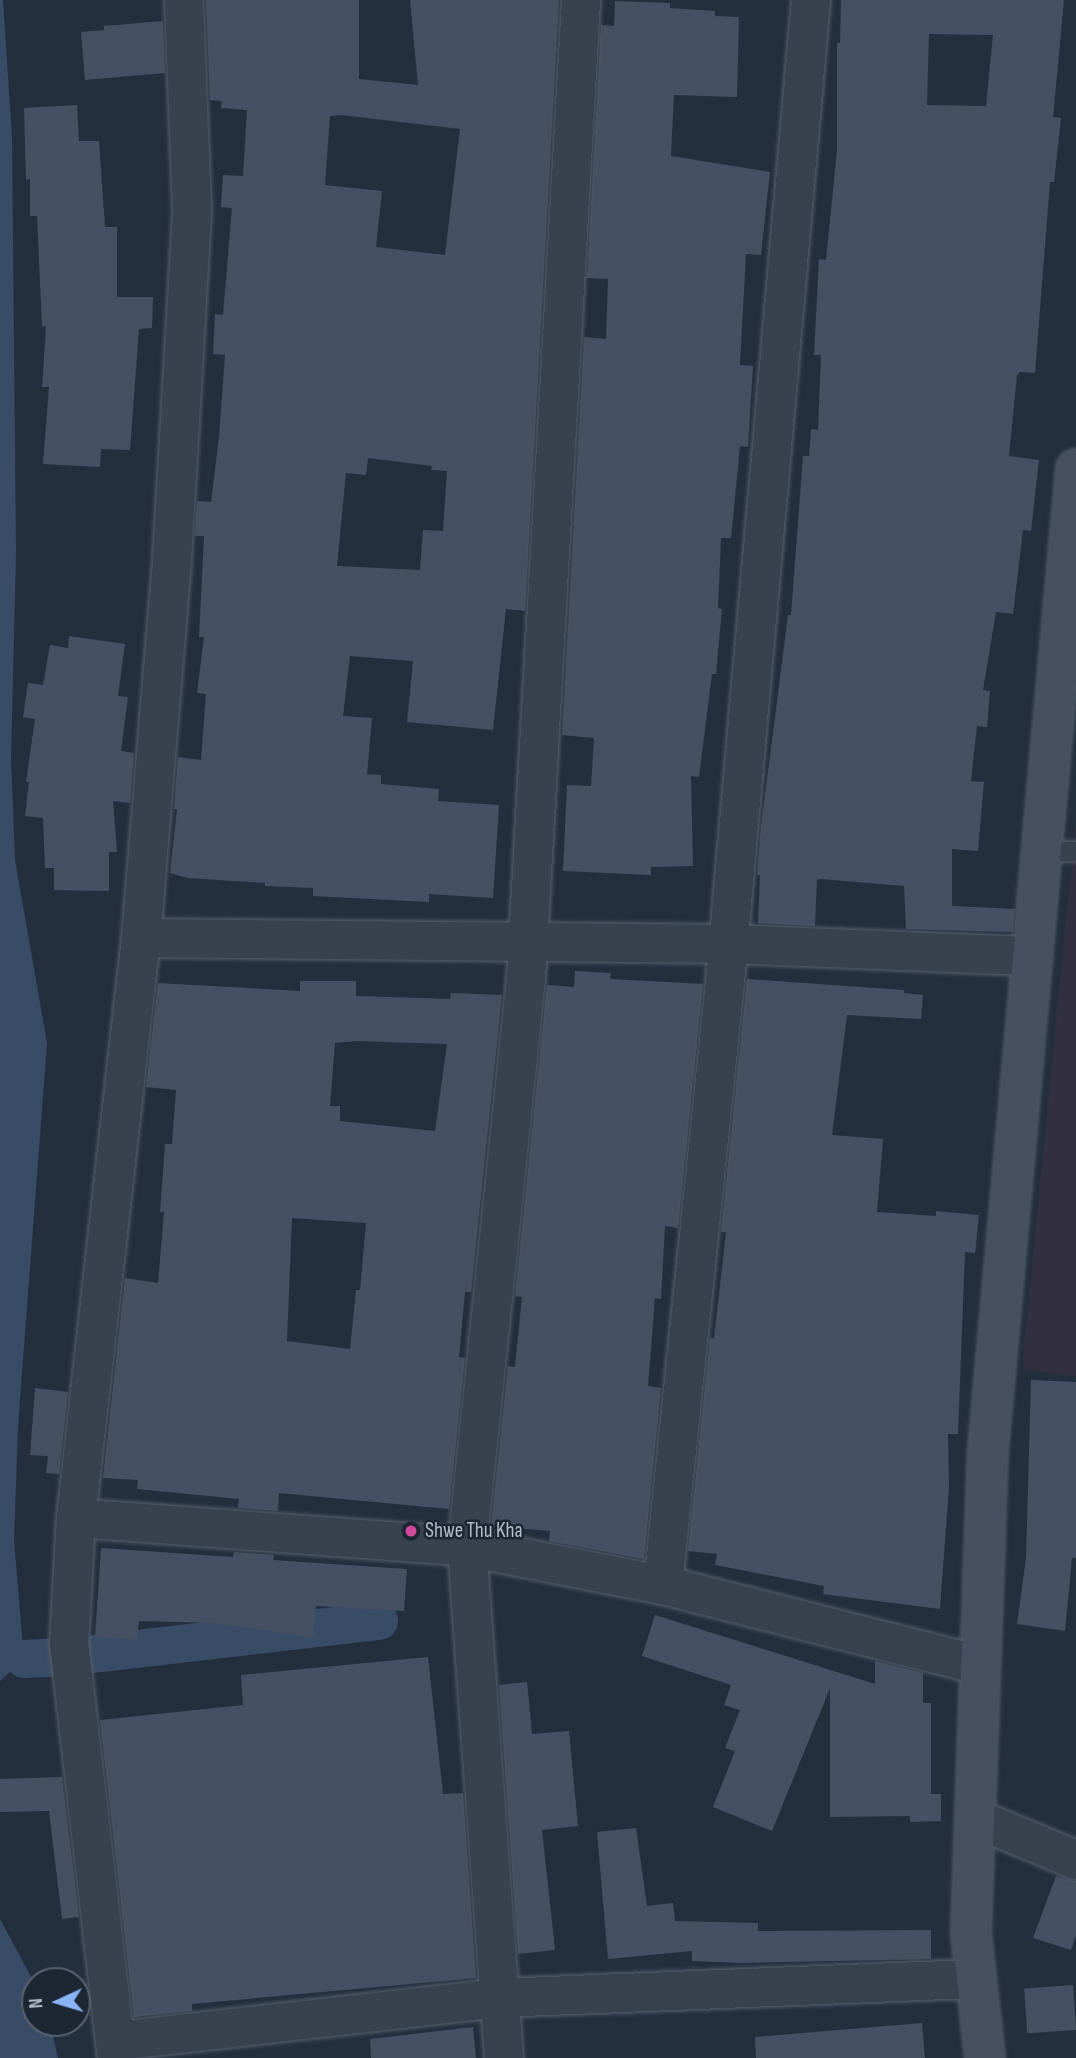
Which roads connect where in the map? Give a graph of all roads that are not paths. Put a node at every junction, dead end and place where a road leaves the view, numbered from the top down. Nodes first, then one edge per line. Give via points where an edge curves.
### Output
1 (184, 0) edge
2 (581, 0) edge
3 (811, 0) edge
4 (1076, 469) edge
5 (1073, 532) edge
6 (1059, 851) edge
7 (141, 938) junction
8 (528, 941) junction
9 (729, 944) junction
10 (1033, 956) junction
11 (76, 1518) junction
12 (467, 1547) junction
13 (663, 1584) junction
14 (979, 1665) junction
15 (977, 1819) junction
16 (1076, 1860) edge
17 (974, 1979) junction
18 (498, 1998) junction
19 (117, 2049) edge
20 (504, 2058) edge
21 (985, 2058) edge

1 - 7 street via 192,209 172,560
2 - 8 street
3 - 9 street
4 - 5 street
5 - 6 street
6 - 10 street
7 - 8 street
7 - 11 street
8 - 9 street
8 - 12 street
9 - 10 street
9 - 13 street
10 - 14 street via 988,1451
11 - 12 street
11 - 19 street via 69,1646
12 - 13 street
12 - 18 street
13 - 14 street
14 - 15 street
15 - 16 street
15 - 17 street via 971,1933
17 - 18 street
17 - 21 street
18 - 19 street
18 - 20 street

